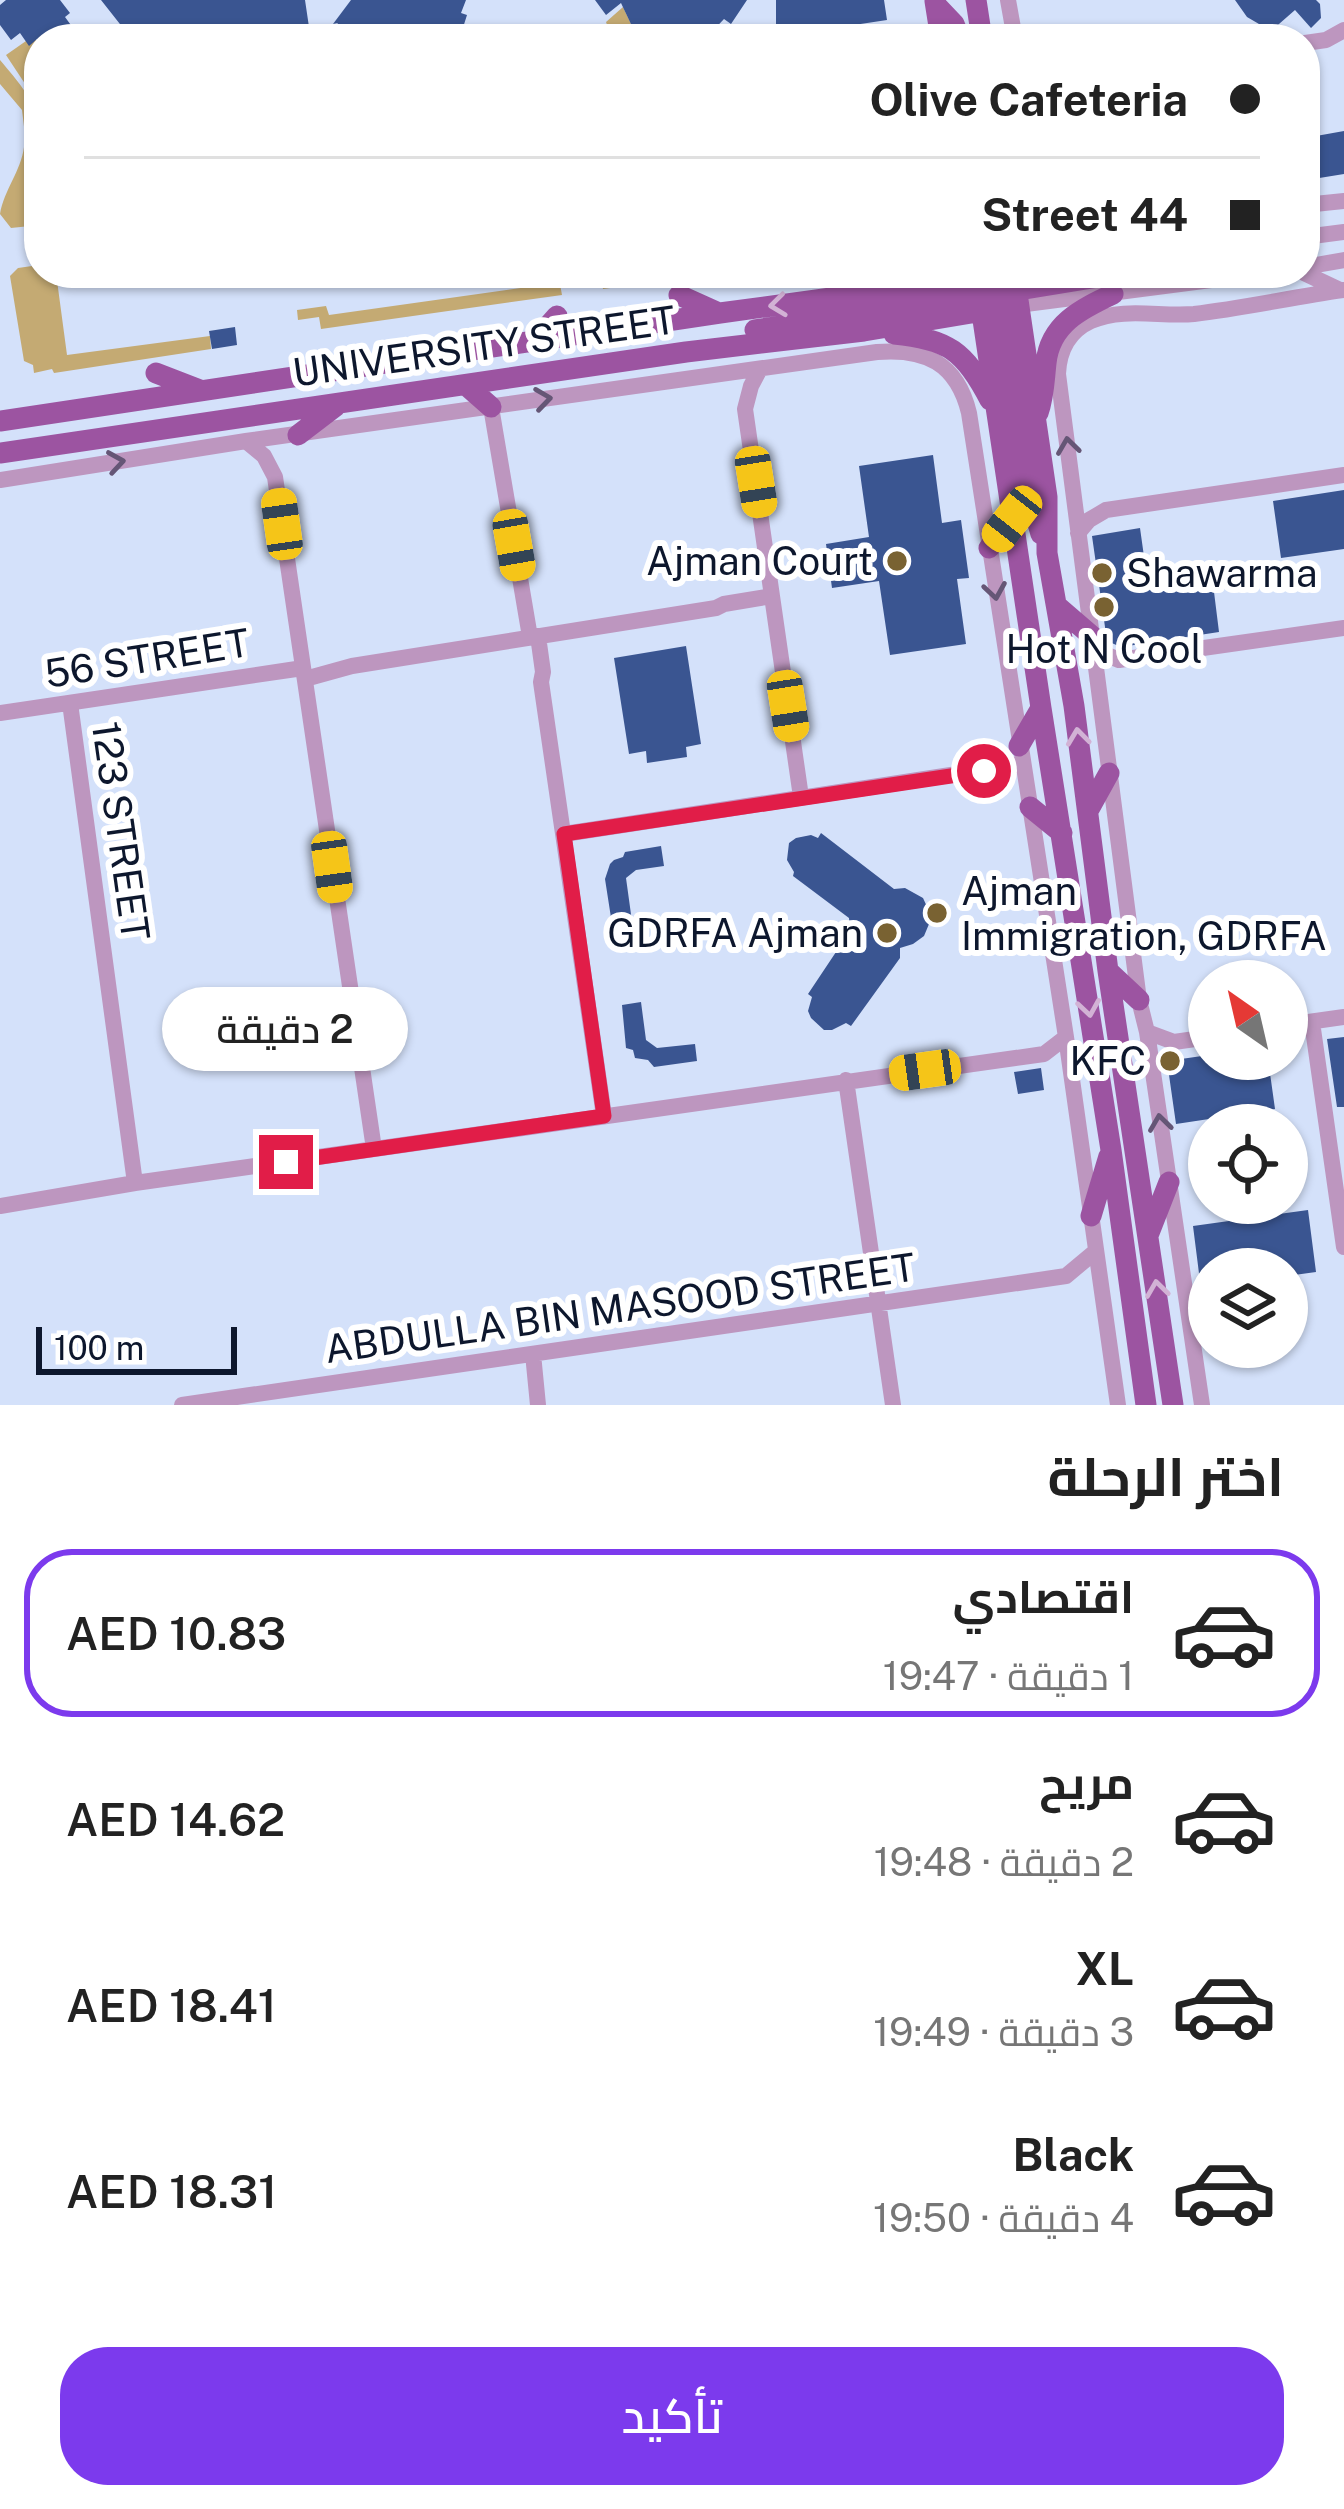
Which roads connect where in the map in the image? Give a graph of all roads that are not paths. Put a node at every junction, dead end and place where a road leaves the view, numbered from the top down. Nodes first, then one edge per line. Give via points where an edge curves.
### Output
1 (870, 288) edge
2 (997, 288) edge
3 (1112, 288) edge
4 (1342, 290) edge
5 (679, 295) dead end
6 (842, 297) junction
7 (720, 313) junction
8 (557, 316) dead end
9 (864, 331) junction
10 (533, 343) junction
11 (330, 349) dead end
12 (686, 352) junction
13 (760, 369) junction
14 (156, 373) dead end
15 (318, 373) junction
16 (720, 376) junction
17 (466, 385) junction
18 (201, 390) junction
19 (340, 403) junction
20 (491, 407) junction
21 (745, 409) junction
22 (995, 410) junction
23 (1035, 418) junction
24 (0, 421) edge
25 (298, 434) junction
26 (245, 441) junction
27 (0, 453) edge
28 (1344, 475) edge
29 (275, 477) junction
30 (0, 480) edge
31 (1075, 498) junction
32 (1106, 510) junction
33 (1012, 519) junction
34 (1078, 533) junction
35 (989, 548) junction
36 (1047, 553) junction
37 (772, 601) junction
38 (1058, 606) junction
39 (1344, 628) edge
40 (532, 637) junction
41 (1094, 644) junction
42 (1119, 660) junction
43 (303, 670) junction
44 (1097, 677) junction
45 (70, 703) junction
46 (1041, 708) junction
47 (0, 713) edge
48 (1021, 755) junction
49 (1109, 773) junction
50 (801, 797) junction
51 (1030, 808) junction
52 (1088, 812) junction
53 (1062, 832) junction
54 (564, 834) junction
55 (1050, 934) junction
56 (1081, 951) junction
57 (1108, 970) junction
58 (1139, 1000) junction
59 (1344, 1017) edge
60 (1308, 1022) edge
61 (1312, 1022) junction
62 (1147, 1032) junction
63 (1066, 1037) junction
64 (1188, 1040) edge
65 (1174, 1042) junction
66 (1044, 1054) junction
67 (1151, 1060) junction
68 (1069, 1069) junction
69 (846, 1080) junction
70 (604, 1116) junction
71 (374, 1149) junction
72 (1111, 1150) junction
73 (1168, 1182) junction
74 (135, 1183) junction
75 (0, 1206) edge
76 (1091, 1216) junction
77 (1149, 1233) junction
78 (1344, 1247) edge
79 (1096, 1251) junction
80 (1066, 1276) junction
81 (1102, 1292) junction
82 (878, 1305) junction
83 (528, 1355) junction
84 (537, 1396) edge
85 (182, 1405) edge
86 (893, 1405) edge
87 (1118, 1405) edge
88 (1146, 1405) edge
89 (1173, 1405) edge
90 (1202, 1405) edge

1 - 6 main road
2 - 6 main road, UNIVERSITY STREET
2 - 9 main road, UNIVERSITY STREET
2 - 12 main road via 721,335
2 - 22 main road
2 - 23 main road
2 - 36 main road via 1028,488
3 - 23 main road via 1057,331
31 -> 4 street via 1058,374 1078,328 1101,318
5 - 7 main road
6 -> 7 main road, UNIVERSITY STREET
7 - 10 main road, UNIVERSITY STREET
8 - 10 main road
9 - 12 main road, UNIVERSITY STREET
9 - 22 main road via 950,348
10 - 15 main road, UNIVERSITY STREET
11 - 15 main road
12 - 17 main road, UNIVERSITY STREET
13 - 16 street
13 - 21 street
13 - 35 street via 894,351 938,363 966,401
14 - 18 main road
15 - 18 main road, UNIVERSITY STREET
20 -> 16 street
16 - 21 street
17 - 19 main road, UNIVERSITY STREET
17 - 20 main road
18 - 24 main road, UNIVERSITY STREET
19 - 25 main road
19 - 27 main road, UNIVERSITY STREET
20 - 25 street
20 - 40 street
21 - 37 street
22 - 33 main road
23 - 36 main road
25 - 26 street
25 - 29 street
26 - 29 street
30 -> 26 street
28 - 32 street
29 - 43 street
31 - 32 street
31 - 34 street
32 - 34 street
33 - 35 main road
33 - 46 main road
34 - 41 street
35 -> 48 street
36 - 38 main road
37 - 40 street, 56 STREET
37 - 50 street
38 - 41 main road
52 -> 38 main road
39 - 42 street
40 - 43 street, 56 STREET
40 - 54 street
41 - 42 street
41 - 44 street
42 - 44 street
43 - 45 street, 56 STREET
43 - 71 street
44 - 49 street
45 - 47 street, 56 STREET
45 - 74 street, 123 STREET
46 - 48 main road
46 - 53 main road
48 - 50 street
48 - 51 street
49 - 52 main road
49 - 58 street
50 - 54 street
51 - 53 main road
51 - 55 street
52 - 57 main road
53 - 56 main road
54 - 70 street
55 - 56 main road
55 - 63 street
56 -> 72 main road
57 - 58 main road
57 - 77 main road
58 - 62 street
59 - 61 street
60 - 61 street
61 - 78 street
62 - 65 street
62 - 67 street
63 - 66 street
63 - 68 street
64 - 65 street
65 - 67 street
66 - 68 street
66 - 69 street
73 -> 67 street
68 - 76 street
69 - 70 street
69 - 82 street
70 - 71 street
71 - 74 street
72 - 76 main road
72 - 88 main road
73 - 77 main road
73 - 90 street
74 - 75 street
76 - 79 street
89 -> 77 main road
79 - 80 street
79 - 81 street
80 - 81 street
80 - 82 street, ABDULLA BIN MASOOD STREET
81 - 87 street
82 - 83 street, ABDULLA BIN MASOOD STREET
82 - 86 street
83 - 84 street
83 - 85 street, ABDULLA BIN MASOOD STREET

